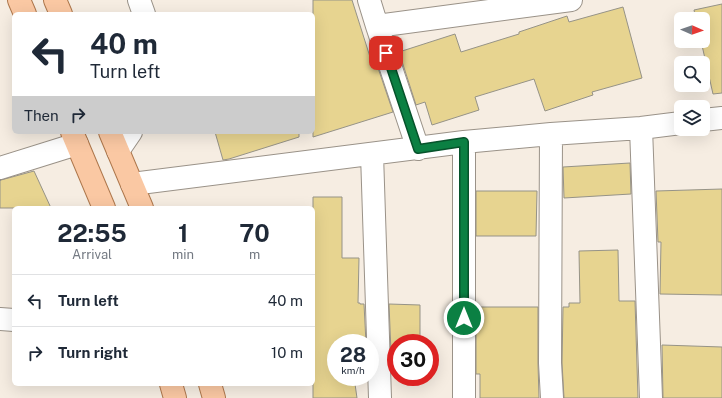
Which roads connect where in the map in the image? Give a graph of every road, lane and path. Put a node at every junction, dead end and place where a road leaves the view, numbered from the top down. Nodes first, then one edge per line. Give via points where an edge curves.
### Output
1 (19, 0) edge
2 (55, 0) edge
3 (139, 0) edge
4 (369, 0) edge
5 (571, 0) edge
6 (24, 12) edge
7 (60, 12) edge
8 (143, 12) edge
9 (377, 26) junction
10 (722, 118) edge
11 (710, 119) edge
12 (674, 124) edge
13 (641, 128) junction
14 (128, 134) edge
15 (552, 134) junction
16 (75, 138) edge
17 (114, 142) edge
18 (464, 142) junction
19 (418, 149) junction
20 (372, 154) junction
21 (0, 168) edge
22 (132, 184) junction
23 (103, 206) edge
24 (141, 206) edge
25 (0, 319) edge
26 (12, 320) edge
27 (172, 386) edge
28 (211, 386) edge
29 (175, 398) edge
30 (214, 398) edge
31 (380, 398) edge
32 (464, 398) edge
33 (552, 398) edge
34 (651, 398) edge

1 - 6 main road
2 - 7 main road
3 - 8 street
4 - 9 street
5 - 9 street
9 - 19 street
10 - 11 street
12 - 13 street
13 - 15 street
13 - 34 street
14 - 17 street
15 - 18 street
15 - 33 street
16 - 21 street
16 - 23 main road
17 - 22 main road
18 - 19 street
18 - 32 street
19 - 20 street
20 - 22 street
20 - 31 street
22 - 24 main road
25 - 26 street
27 - 29 main road
28 - 30 main road

